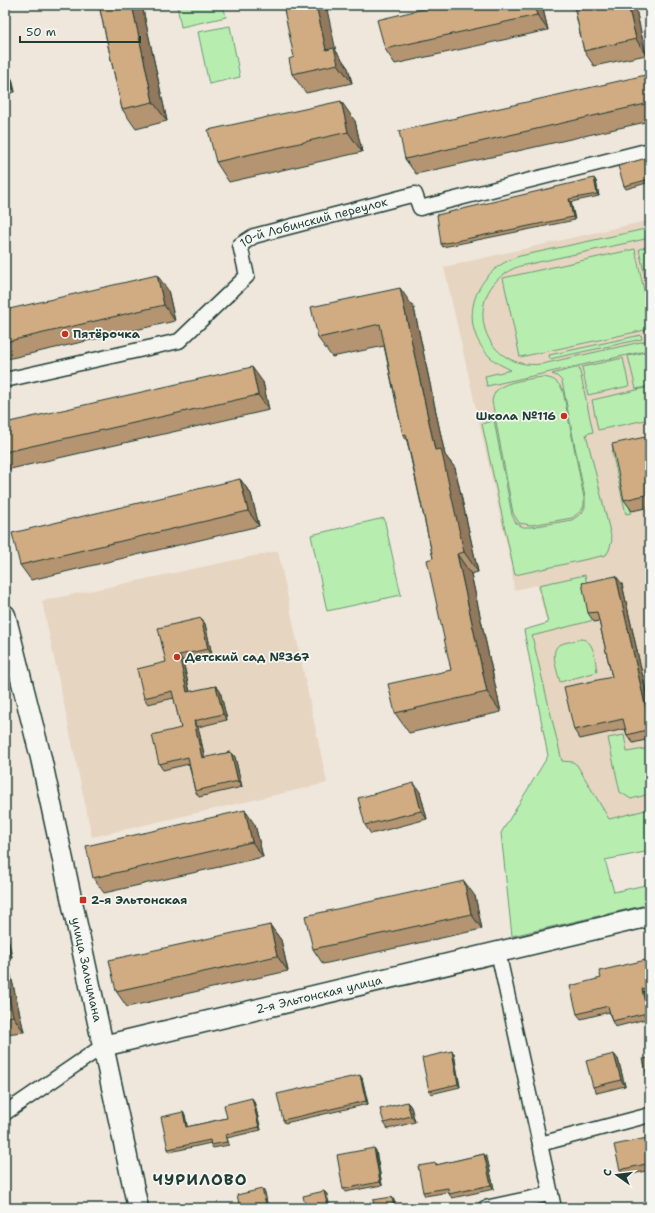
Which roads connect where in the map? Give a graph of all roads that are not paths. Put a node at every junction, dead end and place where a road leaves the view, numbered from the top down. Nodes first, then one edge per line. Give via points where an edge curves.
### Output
1 (650, 150) edge
2 (5, 380) edge
3 (5, 615) edge
4 (650, 916) edge
5 (498, 952) junction
6 (103, 1046) junction
7 (5, 1113) edge
8 (650, 1115) edge
9 (540, 1144) junction
10 (553, 1201) edge
11 (138, 1208) edge
12 (485, 1208) edge

1 - 2 street, 10-й Лобинский переулок via 420,208 415,194 254,236 240,245 247,276 179,341
3 - 6 street, улица Зальцмана via 41,758
4 - 5 street, 2-я Эльтонская улица
5 - 6 street, 2-я Эльтонская улица
5 - 9 street
6 - 7 street, 2-я Эльтонская улица
6 - 11 street, улица Зальцмана
8 - 9 street
9 - 10 street
10 - 12 street

